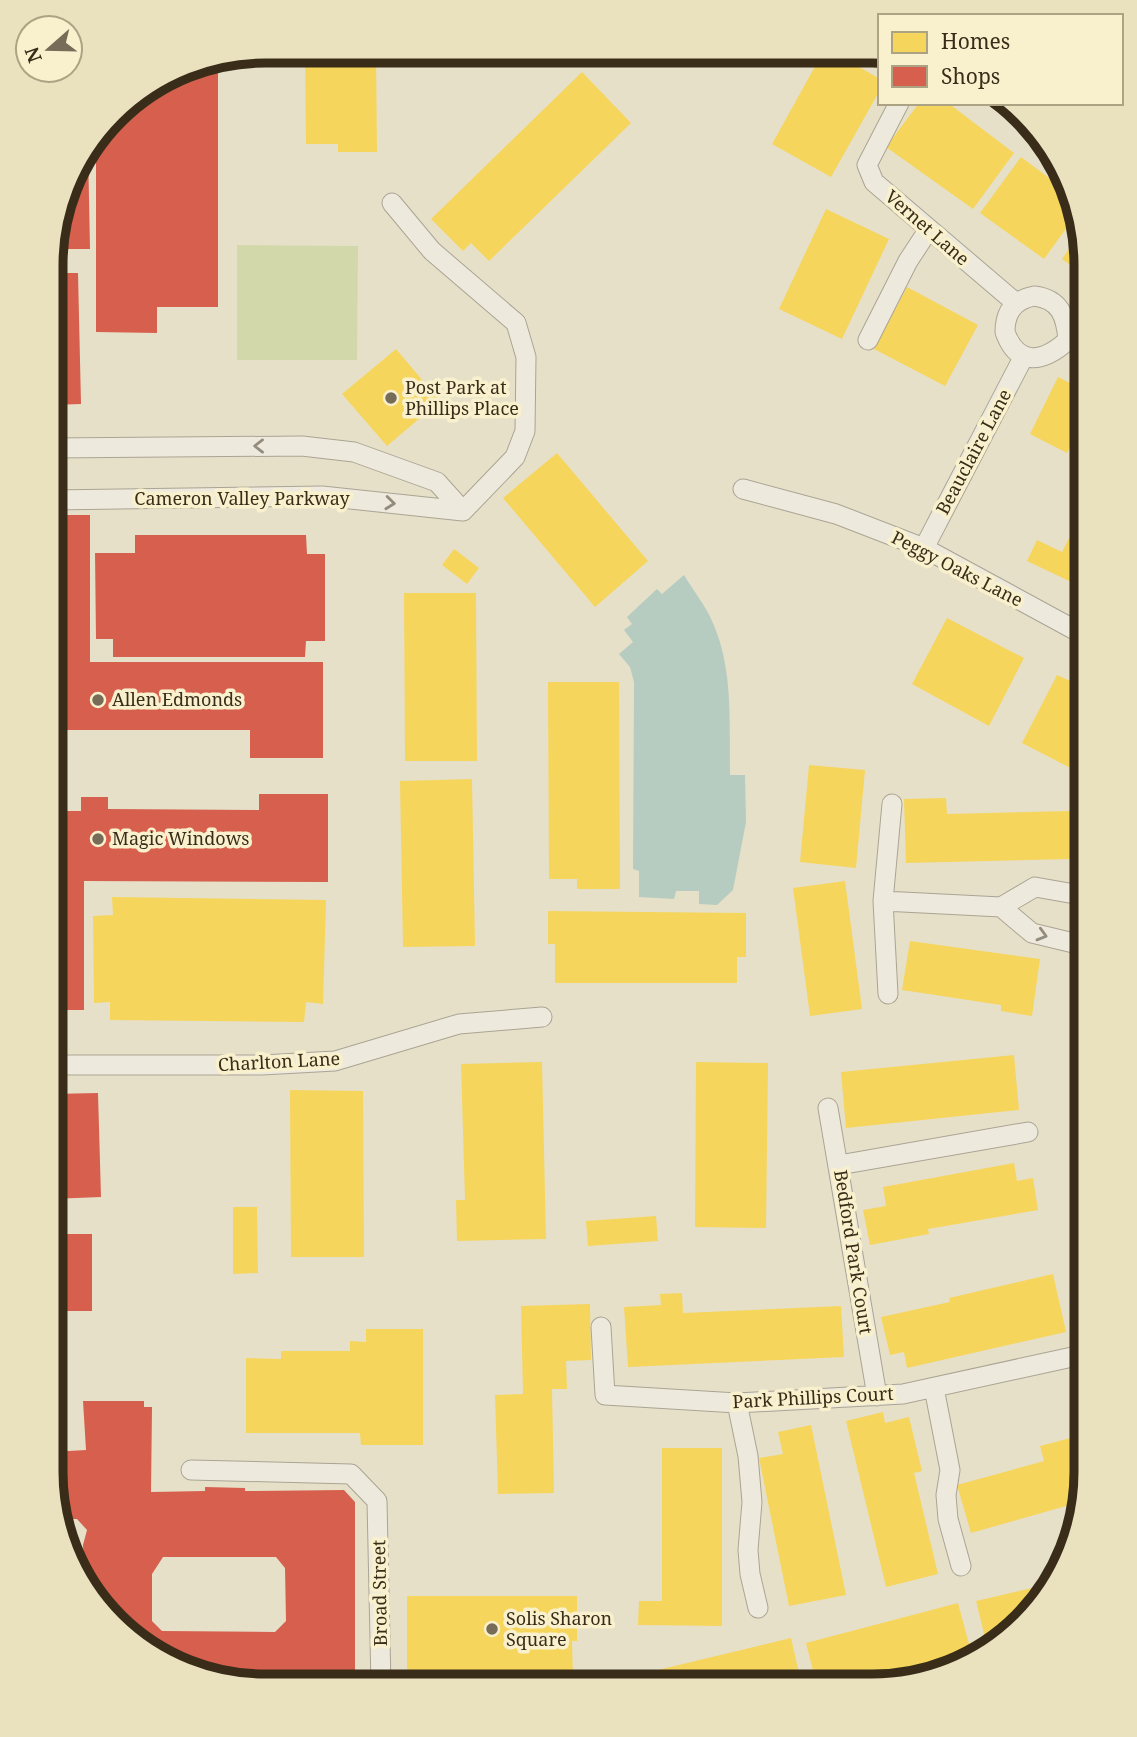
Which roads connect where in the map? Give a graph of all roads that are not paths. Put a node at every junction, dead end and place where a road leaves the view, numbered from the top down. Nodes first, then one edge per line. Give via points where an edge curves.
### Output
1 (898, 105) edge
2 (392, 203) dead end
3 (929, 229) junction
4 (1016, 303) junction
5 (868, 340) dead end
6 (1068, 340) junction
7 (1074, 343) edge
8 (1024, 356) junction
9 (63, 448) edge
10 (743, 489) dead end
11 (63, 500) edge
12 (463, 511) junction
13 (924, 548) junction
14 (1074, 629) edge
15 (892, 804) dead end
16 (1074, 894) edge
17 (883, 901) junction
18 (1001, 907) junction
19 (1074, 943) edge
20 (888, 994) dead end
21 (542, 1017) dead end
22 (63, 1065) edge
23 (828, 1108) dead end
24 (1028, 1132) dead end
25 (839, 1165) junction
26 (601, 1327) dead end
27 (1074, 1357) edge
28 (934, 1388) junction
29 (877, 1395) junction
30 (737, 1403) junction
31 (191, 1470) dead end
32 (961, 1566) dead end
33 (758, 1608) dead end
34 (381, 1674) edge

1 - 3 street, Vernet Lane via 867,164 874,182
2 - 12 street via 432,251 516,323 526,356 525,431 515,457
3 - 4 street, Vernet Lane
3 - 5 street
4 - 6 street via 1034,296 1053,301 1065,316
4 - 8 street via 1005,321 1005,332
6 - 7 street
6 - 8 street via 1045,357
8 - 13 street, Beauclaire Lane
12 -> 9 street via 437,482 354,452 302,446
10 - 13 street, Peggy Oaks Lane via 836,514
11 -> 12 street, Cameron Valley Parkway via 322,496
13 - 14 street, Peggy Oaks Lane
15 - 17 street
16 - 18 street via 1035,887
17 - 18 street
17 - 20 street
18 -> 19 street via 1032,933
21 - 22 street, Charlton Lane via 459,1024 335,1061
23 - 25 street, Bedford Park Court
24 - 25 street
25 - 29 street, Bedford Park Court
26 - 30 street, Park Phillips Court via 605,1395
27 - 28 street, Park Phillips Court
28 - 29 street, Park Phillips Court
28 - 32 street via 950,1470 948,1519
29 - 30 street, Park Phillips Court
30 - 33 street via 748,1456 752,1502 748,1550
31 - 34 street, Broad Street via 351,1474 377,1501

